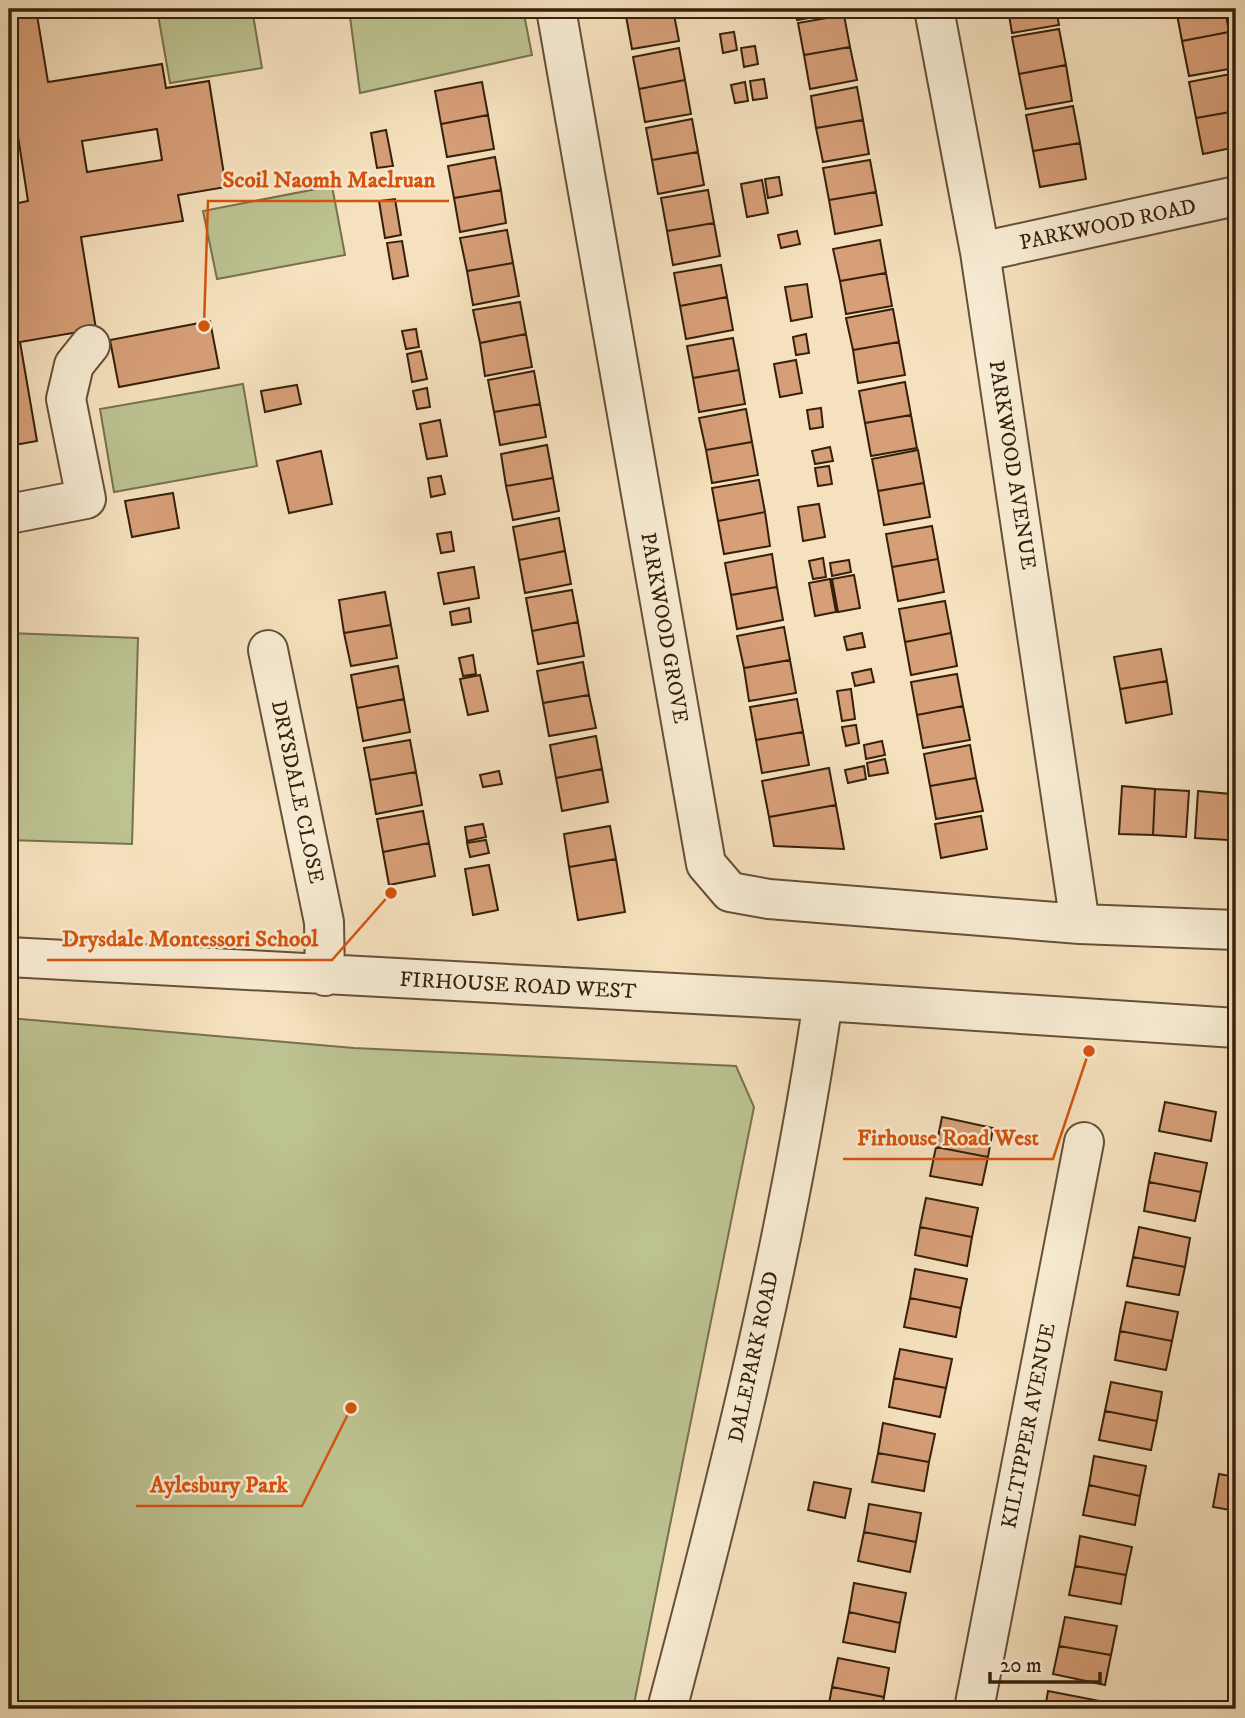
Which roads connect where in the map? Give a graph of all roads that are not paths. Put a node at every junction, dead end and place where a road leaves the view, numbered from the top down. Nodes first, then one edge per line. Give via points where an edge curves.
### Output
1 (556, 9) edge
2 (933, 9) edge
3 (1236, 196) edge
4 (980, 253) junction
5 (90, 345) dead end
6 (9, 514) edge
7 (268, 650) dead end
8 (1080, 924) junction
9 (1236, 930) edge
10 (9, 957) edge
11 (325, 976) junction
12 (823, 1001) junction
13 (1236, 1028) edge
14 (1084, 1142) dead end
15 (667, 1709) edge
16 (974, 1709) edge

1 - 8 street, PARKWOOD GROVE via 706,864 730,892 769,899
2 - 4 street, PARKWOOD AVENUE
3 - 4 street, PARKWOOD ROAD
4 - 8 street, PARKWOOD AVENUE
5 - 6 street via 74,365 66,399 86,499
7 - 11 street, DRYSDALE CLOSE via 324,922
8 - 9 street, PARKWOOD GROVE
10 - 11 street, FIRHOUSE ROAD WEST
11 - 12 street, FIRHOUSE ROAD WEST
12 - 13 street, FIRHOUSE ROAD WEST
12 - 15 street, DALEPARK ROAD via 805,1125 715,1531
14 - 16 street, KILTIPPER AVENUE

